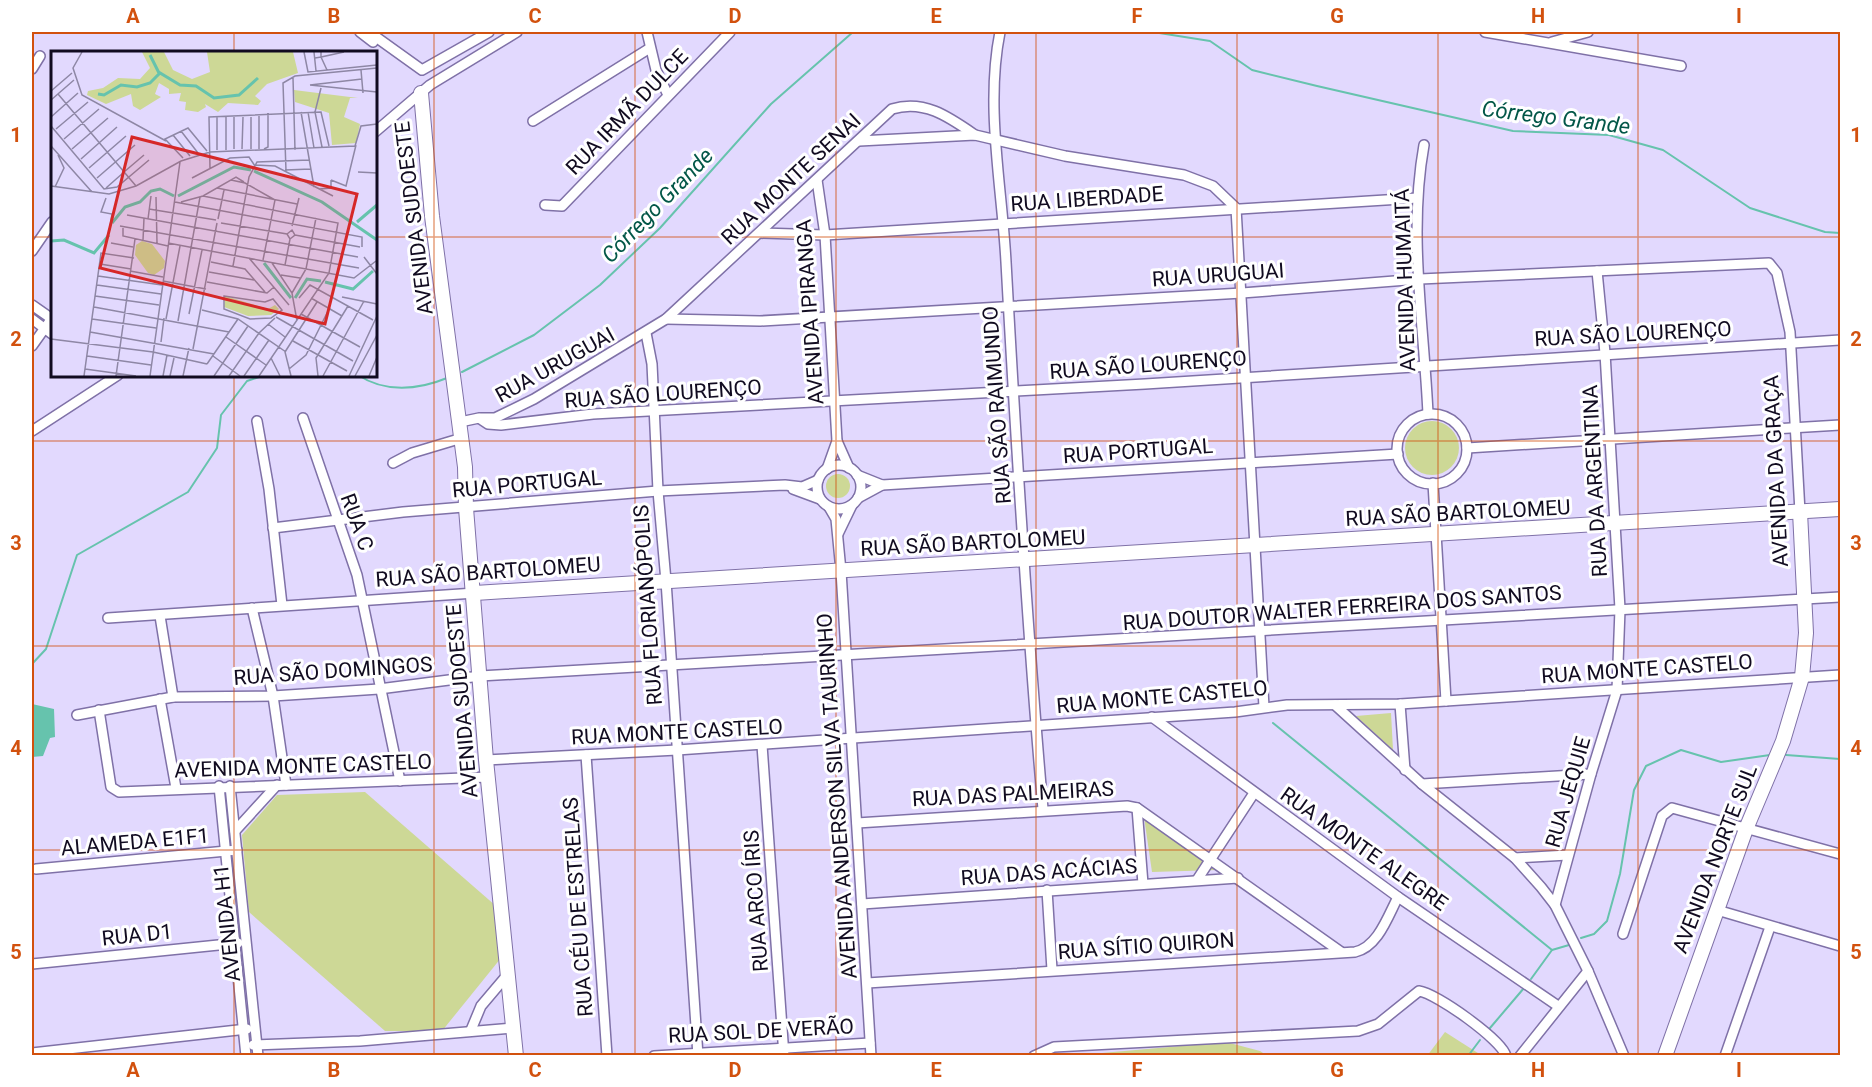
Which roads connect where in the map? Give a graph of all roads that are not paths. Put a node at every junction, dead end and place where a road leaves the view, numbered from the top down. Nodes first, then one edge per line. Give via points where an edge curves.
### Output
1 (360, 32) edge
2 (369, 32) edge
3 (485, 32) edge
4 (517, 32) edge
5 (647, 32) edge
6 (730, 32) edge
7 (1000, 32) edge
8 (1485, 32) edge
9 (1587, 32) edge
10 (1521, 34) edge
11 (1549, 43) junction
12 (650, 48) junction
13 (40, 57) dead end
14 (1681, 66) dead end
15 (32, 69) edge
16 (425, 89) junction
17 (668, 95) junction
18 (533, 121) dead end
19 (376, 131) edge
20 (975, 135) junction
21 (859, 141) junction
22 (997, 142) junction
23 (1424, 145) dead end
24 (817, 180) junction
25 (1417, 198) junction
26 (545, 205) dead end
27 (1236, 208) junction
28 (1004, 222) junction
29 (51, 223) edge
30 (759, 233) junction
31 (825, 234) junction
32 (32, 251) edge
33 (1772, 265) joint
34 (1597, 271) junction
35 (1420, 279) junction
36 (1242, 293) junction
37 (32, 305) edge
38 (1009, 306) junction
39 (51, 317) edge
40 (829, 317) junction
41 (32, 319) edge
42 (666, 320) junction
43 (49, 331) edge
44 (646, 333) junction
45 (1840, 340) edge
46 (1790, 343) junction
47 (32, 346) edge
48 (1605, 353) junction
49 (1426, 365) junction
50 (112, 377) edge
51 (1246, 377) junction
52 (1013, 392) junction
53 (835, 402) junction
54 (654, 411) junction
55 (1428, 414) junction
56 (303, 418) dead end
57 (479, 418) junction
58 (257, 421) dead end
59 (460, 422) junction
60 (1840, 425) edge
61 (1794, 428) junction
62 (32, 431) edge
63 (462, 438) junction
64 (1611, 440) junction
65 (837, 441) junction
66 (1467, 448) junction
67 (1398, 453) junction
68 (1251, 462) junction
69 (393, 463) dead end
70 (849, 468) junction
71 (827, 469) junction
72 (857, 475) junction
73 (1020, 478) junction
74 (818, 480) junction
75 (1433, 483) junction
76 (785, 485) junction
77 (882, 485) junction
78 (658, 491) junction
79 (820, 499) junction
80 (855, 501) junction
81 (830, 507) junction
82 (466, 508) junction
83 (1840, 509) edge
84 (1800, 512) junction
85 (336, 519) junction
86 (1616, 525) junction
87 (273, 528) junction
88 (838, 534) junction
89 (1438, 535) junction
90 (1257, 546) junction
91 (1024, 561) junction
92 (841, 571) junction
93 (666, 581) junction
94 (475, 593) junction
95 (1840, 597) edge
96 (1805, 599) junction
97 (363, 601) junction
98 (282, 605) junction
99 (252, 608) junction
100 (1620, 609) junction
101 (160, 616) junction
102 (108, 618) dead end
103 (1442, 620) junction
104 (1262, 630) junction
105 (1029, 646) junction
106 (846, 655) junction
107 (672, 665) junction
108 (1840, 675) edge
109 (480, 676) junction
110 (1802, 677) junction
111 (379, 688) junction
112 (1617, 690) junction
113 (273, 696) junction
114 (173, 697) junction
115 (160, 699) junction
116 (1446, 701) junction
117 (1400, 704) junction
118 (1335, 705) junction
119 (1264, 707) junction
120 (99, 710) junction
121 (77, 715) dead end
122 (1152, 717) junction
123 (1035, 725) junction
124 (851, 739) junction
125 (762, 745) junction
126 (677, 750) junction
127 (586, 755) junction
128 (486, 760) junction
129 (1405, 770) junction
130 (1591, 774) junction
131 (488, 777) junction
132 (400, 781) junction
133 (281, 784) junction
134 (1422, 784) junction
135 (219, 786) junction
136 (230, 786) junction
137 (176, 788) junction
138 (1254, 793) junction
139 (1137, 808) junction
140 (1043, 809) junction
141 (856, 823) junction
142 (1746, 829) junction
143 (235, 831) junction
144 (237, 850) junction
145 (224, 852) junction
146 (1840, 854) edge
147 (1568, 855) junction
148 (1515, 858) junction
149 (1211, 860) junction
150 (36, 869) dead end
151 (1238, 878) junction
152 (1197, 880) junction
153 (1143, 884) junction
154 (1047, 890) junction
155 (1398, 897) junction
156 (862, 904) junction
157 (1555, 905) junction
158 (1717, 910) junction
159 (1770, 927) junction
160 (1623, 934) dead end
161 (247, 942) junction
162 (234, 943) junction
163 (1840, 946) edge
164 (1342, 953) junction
165 (32, 964) edge
166 (1052, 970) junction
167 (1588, 971) junction
168 (509, 973) junction
169 (867, 983) junction
170 (1558, 1006) junction
171 (256, 1028) junction
172 (512, 1028) junction
173 (243, 1029) junction
174 (471, 1030) junction
175 (870, 1043) junction
176 (257, 1045) junction
177 (245, 1051) edge
178 (784, 1051) edge
179 (32, 1053) edge
180 (697, 1054) edge
181 (1666, 1055) edge
182 (258, 1056) edge
183 (516, 1056) edge
184 (607, 1056) edge
185 (654, 1056) edge
186 (871, 1056) edge
187 (1034, 1056) edge
188 (1506, 1056) edge
189 (1520, 1056) edge
190 (1624, 1056) edge
191 (1725, 1056) edge

1 - 16 street
2 - 3 street via 419,70 427,69
4 - 16 street
5 - 12 street
6 - 17 street, RUA IRMÃ DULCE
7 - 22 street, RUA SÃO RAIMUNDO via 993,80
8 - 10 street
9 - 11 street
10 - 11 street
11 - 14 street
12 - 17 street
12 - 18 street
13 - 15 street
16 - 19 street
16 - 59 street, AVENIDA SUDOESTE via 432,216
17 - 26 street, RUA IRMÃ DULCE via 562,206
20 - 21 street
20 - 21 street, RUA MONTE SENAI via 933,110 912,105 892,109
20 - 22 street
21 - 24 street, RUA MONTE SENAI
22 - 27 street via 1184,175 1213,186
22 - 28 street, RUA SÃO RAIMUNDO
23 - 25 street, AVENIDA HUMAITÁ
24 - 30 street, RUA MONTE SENAI
24 - 31 street, AVENIDA IPIRANGA
25 - 27 street, RUA LIBERDADE
25 - 35 street, AVENIDA HUMAITÁ
27 - 28 street, RUA LIBERDADE
27 - 36 street
28 - 31 street, RUA LIBERDADE
28 - 38 street, RUA SÃO RAIMUNDO
29 - 32 street
30 - 31 street, RUA LIBERDADE
30 - 42 street, RUA MONTE SENAI
31 - 40 street, AVENIDA IPIRANGA
33 - 34 street, RUA URUGUAI
33 - 46 street, AVENIDA DA GRAÇA
34 - 35 street, RUA URUGUAI
34 - 48 street, RUA DA ARGENTINA
35 - 36 street, RUA URUGUAI
35 - 49 street, AVENIDA HUMAITÁ
36 - 38 street, RUA URUGUAI
36 - 51 street
37 - 39 street
38 - 40 street, RUA URUGUAI
38 - 52 street, RUA SÃO RAIMUNDO
40 - 42 street, RUA URUGUAI
40 - 53 street, AVENIDA IPIRANGA
41 - 43 street
42 - 44 street, RUA MONTE SENAI
43 - 47 street
44 - 54 street, RUA FLORIANÓPOLIS
44 - 57 street, RUA URUGUAI via 534,399 495,418
45 - 46 street, RUA SÃO LOURENÇO
46 - 48 street, RUA SÃO LOURENÇO
46 - 61 street, AVENIDA DA GRAÇA
48 - 49 street, RUA SÃO LOURENÇO
48 - 64 street, RUA DA ARGENTINA
49 - 51 street, RUA SÃO LOURENÇO
49 - 55 street, AVENIDA HUMAITÁ
50 - 62 street
51 - 52 street, RUA SÃO LOURENÇO
51 - 68 street
52 - 53 street, RUA SÃO LOURENÇO
52 - 73 street, RUA SÃO RAIMUNDO
53 - 54 street, RUA SÃO LOURENÇO
53 - 65 street, AVENIDA IPIRANGA
54 - 57 street, RUA SÃO LOURENÇO via 501,424 488,424
54 - 78 street, RUA FLORIANÓPOLIS
55 - 66 street via 1448,417 1456,423
55 - 67 street via 1409,423 1398,442
56 - 85 street, RUA C
57 - 59 street, RUA SÃO LOURENÇO
58 - 87 street
59 - 63 street, AVENIDA SUDOESTE
60 - 61 street
61 - 64 street
61 - 84 street, AVENIDA DA GRAÇA
63 - 69 street
63 - 82 street, AVENIDA SUDOESTE
64 - 66 street
64 - 86 street, RUA DA ARGENTINA
65 - 70 street
65 - 71 street
66 - 75 street via 1458,473
67 - 68 street, RUA PORTUGAL
67 - 75 street via 1406,472
68 - 73 street, RUA PORTUGAL
68 - 90 street
70 - 71 street via 838,465
70 - 72 street
71 - 74 street
72 - 77 street
72 - 80 street via 861,486
73 - 77 street, RUA PORTUGAL
73 - 91 street, RUA SÃO RAIMUNDO
74 - 76 street, RUA PORTUGAL via 802,487
74 - 79 street
75 - 89 street
76 - 78 street, RUA PORTUGAL
76 - 79 street
77 - 80 street
78 - 82 street, RUA PORTUGAL
78 - 93 street, RUA FLORIANÓPOLIS
79 - 81 street
80 - 81 street via 839,509
80 - 88 street
81 - 88 street, AVENIDA ANDERSON SILVA TAURINHO
82 - 85 street, RUA PORTUGAL
82 - 94 street, AVENIDA SUDOESTE
83 - 84 street, RUA SÃO BARTOLOMEU
84 - 86 street, RUA SÃO BARTOLOMEU
84 - 96 street, AVENIDA DA GRAÇA
85 - 87 street, RUA PORTUGAL
85 - 97 street, RUA C
86 - 89 street, RUA SÃO BARTOLOMEU
86 - 100 street, RUA DA ARGENTINA
87 - 98 street
88 - 92 street, AVENIDA ANDERSON SILVA TAURINHO
89 - 90 street, RUA SÃO BARTOLOMEU
89 - 103 street
90 - 91 street, RUA SÃO BARTOLOMEU
90 - 104 street
91 - 92 street, RUA SÃO BARTOLOMEU
91 - 105 street, RUA SÃO RAIMUNDO
92 - 93 street, RUA SÃO BARTOLOMEU
92 - 106 street, AVENIDA ANDERSON SILVA TAURINHO
93 - 94 street, RUA SÃO BARTOLOMEU
93 - 107 street, RUA FLORIANÓPOLIS
94 - 97 street, RUA SÃO BARTOLOMEU
94 - 109 street, AVENIDA SUDOESTE
95 - 96 street, RUA DOUTOR WALTER FERREIRA DOS SANTOS
96 - 100 street, RUA DOUTOR WALTER FERREIRA DOS SANTOS
96 - 110 street, AVENIDA DA GRAÇA
97 - 98 street, RUA SÃO BARTOLOMEU
97 - 111 street, RUA C
98 - 99 street, RUA SÃO BARTOLOMEU
99 - 101 street, RUA SÃO BARTOLOMEU
99 - 113 street
100 - 103 street, RUA DOUTOR WALTER FERREIRA DOS SANTOS
100 - 112 street, RUA DA ARGENTINA
101 - 102 street, RUA SÃO BARTOLOMEU
101 - 114 street
103 - 104 street, RUA DOUTOR WALTER FERREIRA DOS SANTOS
103 - 116 street
104 - 105 street, RUA DOUTOR WALTER FERREIRA DOS SANTOS
104 - 119 street
105 - 106 street, RUA DOUTOR WALTER FERREIRA DOS SANTOS
105 - 123 street, RUA SÃO RAIMUNDO
106 - 107 street, RUA SÃO DOMINGOS
106 - 124 street, AVENIDA ANDERSON SILVA TAURINHO
107 - 109 street, RUA SÃO DOMINGOS
107 - 126 street, RUA FLORIANÓPOLIS
108 - 110 street, RUA MONTE CASTELO
109 - 111 street, RUA SÃO DOMINGOS
109 - 128 street, AVENIDA SUDOESTE
110 - 112 street, RUA MONTE CASTELO
110 - 142 street, AVENIDA NORTE SUL via 1783,741
111 - 113 street, RUA SÃO DOMINGOS
111 - 132 street, RUA C
112 - 116 street, RUA MONTE CASTELO
112 - 130 street, RUA JEQUIE
113 - 114 street, RUA SÃO DOMINGOS
113 - 133 street
114 - 115 street, RUA SÃO DOMINGOS
115 - 120 street, RUA SÃO DOMINGOS
115 - 137 street
116 - 117 street, RUA MONTE CASTELO
117 - 118 street, RUA MONTE CASTELO
117 - 129 street
118 - 119 street, RUA MONTE CASTELO
118 - 129 street
119 - 122 street, RUA MONTE CASTELO
120 - 121 street, RUA SÃO DOMINGOS
120 - 137 street, AVENIDA MONTE CASTELO via 111,787 119,792
122 - 123 street, RUA MONTE CASTELO
122 - 138 street, RUA MONTE ALEGRE
123 - 124 street, RUA MONTE CASTELO
123 - 140 street, RUA SÃO RAIMUNDO
124 - 125 street, RUA MONTE CASTELO
124 - 141 street, AVENIDA ANDERSON SILVA TAURINHO
125 - 126 street, RUA MONTE CASTELO
125 - 178 street, RUA ARCO ÍRIS
126 - 127 street, RUA MONTE CASTELO
126 - 180 street, RUA FLORIANÓPOLIS
127 - 128 street, RUA MONTE CASTELO
127 - 184 street, RUA CÉU DE ESTRELAS
128 - 131 street, AVENIDA SUDOESTE
129 - 134 street
130 - 134 street
130 - 147 street, RUA JEQUIE
131 - 132 street, AVENIDA MONTE CASTELO
131 - 168 street, AVENIDA SUDOESTE
132 - 133 street, AVENIDA MONTE CASTELO
133 - 136 street, AVENIDA MONTE CASTELO
133 - 143 street
134 - 148 street
135 - 136 street, AVENIDA MONTE CASTELO
135 - 137 street, AVENIDA MONTE CASTELO
135 - 145 street, AVENIDA H1
136 - 143 street, AVENIDA H1
138 - 149 street
138 - 155 street, RUA MONTE ALEGRE
139 - 140 street, RUA DAS PALMEIRAS
139 - 149 street, RUA DAS PALMEIRAS
139 - 153 street
140 - 141 street, RUA DAS PALMEIRAS
141 - 156 street, AVENIDA ANDERSON SILVA TAURINHO
142 - 146 street
142 - 158 street, AVENIDA NORTE SUL
142 - 160 street via 1680,808 1664,812
143 - 144 street, AVENIDA H1
144 - 145 street, ALAMEDA E1F1
144 - 161 street, AVENIDA H1
145 - 150 street, ALAMEDA E1F1
145 - 162 street, AVENIDA H1
147 - 148 street
147 - 157 street, RUA JEQUIE
148 - 157 street
149 - 151 street, RUA DAS PALMEIRAS
149 - 152 street
151 - 152 street, RUA DAS ACÁCIAS
151 - 164 street, RUA DAS PALMEIRAS
152 - 153 street, RUA DAS ACÁCIAS
153 - 154 street, RUA DAS ACÁCIAS
154 - 156 street, RUA DAS ACÁCIAS
154 - 166 street
155 - 164 street, RUA SÍTIO QUIRON via 1368,947
155 - 170 street, RUA MONTE ALEGRE
156 - 169 street, AVENIDA ANDERSON SILVA TAURINHO
157 - 167 street
158 - 159 street
158 - 181 street, AVENIDA NORTE SUL
159 - 163 street
159 - 191 street
161 - 162 street, RUA D1
161 - 171 street, AVENIDA H1
162 - 165 street, RUA D1
162 - 173 street, AVENIDA H1
164 - 166 street, RUA SÍTIO QUIRON
166 - 169 street, RUA SÍTIO QUIRON
167 - 170 street
167 - 190 street
168 - 172 street, AVENIDA SUDOESTE
168 - 174 street via 481,1006
169 - 175 street, AVENIDA ANDERSON SILVA TAURINHO
170 - 189 street
171 - 173 street
171 - 176 street, AVENIDA H1
172 - 174 street
172 - 183 street, AVENIDA SUDOESTE
173 - 177 street, AVENIDA H1
173 - 179 street
174 - 176 street via 360,1041
175 - 178 street, RUA SOL DE VERÃO
175 - 186 street, AVENIDA ANDERSON SILVA TAURINHO
176 - 177 street
176 - 182 street, AVENIDA H1
178 - 180 street, RUA SOL DE VERÃO
180 - 185 street, RUA SOL DE VERÃO
187 - 188 street via 1054,1047 1358,1031 1377,1024 1419,991 1437,999 1497,1042

